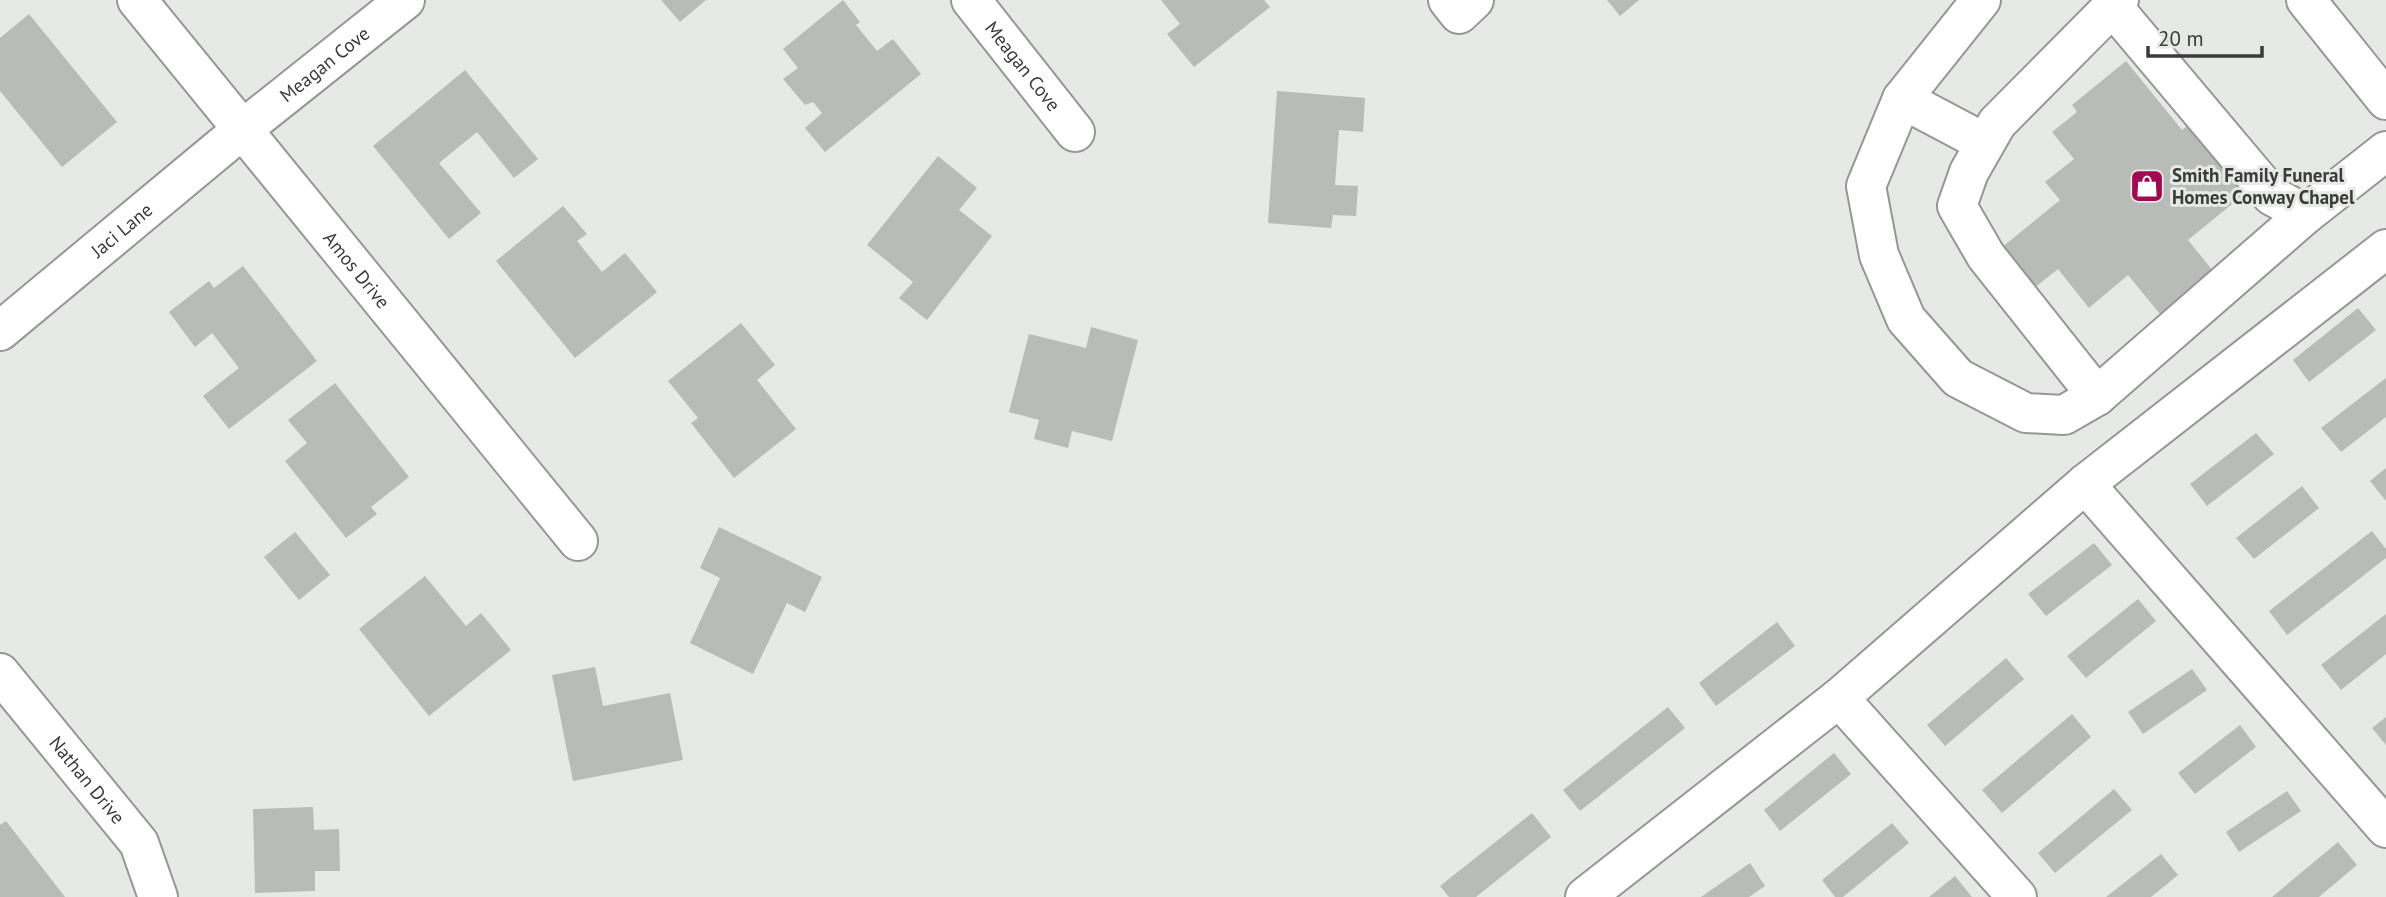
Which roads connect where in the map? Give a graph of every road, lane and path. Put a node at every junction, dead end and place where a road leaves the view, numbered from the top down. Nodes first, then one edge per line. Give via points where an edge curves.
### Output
1 (137, 0) edge
2 (405, 0) edge
3 (971, 0) edge
4 (1448, 0) edge
5 (1474, 0) edge
6 (1981, 0) edge
7 (2306, 0) edge
8 (2116, 3) edge
9 (1902, 99) junction
10 (2386, 100) edge
11 (243, 130) junction
12 (1075, 132) dead end
13 (1986, 143) junction
14 (2386, 151) edge
15 (2306, 214) junction
16 (2382, 259) edge
17 (0, 331) edge
18 (2097, 396) junction
19 (2085, 484) junction
20 (578, 541) dead end
21 (0, 673) edge
22 (1839, 698) junction
23 (2386, 828) edge
24 (158, 897) edge
25 (1585, 897) edge
26 (2017, 897) edge

1 - 11 street, Amos Drive
2 - 11 street, Meagan Cove
3 - 12 street, Meagan Cove
4 - 5 street via 1459,14
6 - 9 street
7 - 10 street
8 - 13 street via 1997,123
8 - 15 street via 2272,196
9 - 13 street
9 - 18 street via 1866,187 1879,255 1906,319 1958,378 2026,413 2064,415
11 - 17 street, Jaci Lane
11 - 20 street, Amos Drive
13 - 18 street via 1969,172 1958,206 1986,256
14 - 15 street
15 - 18 street
16 - 19 street
19 - 22 street
19 - 23 street
21 - 24 street, Nathan Drive via 139,843
22 - 25 street
22 - 26 street

